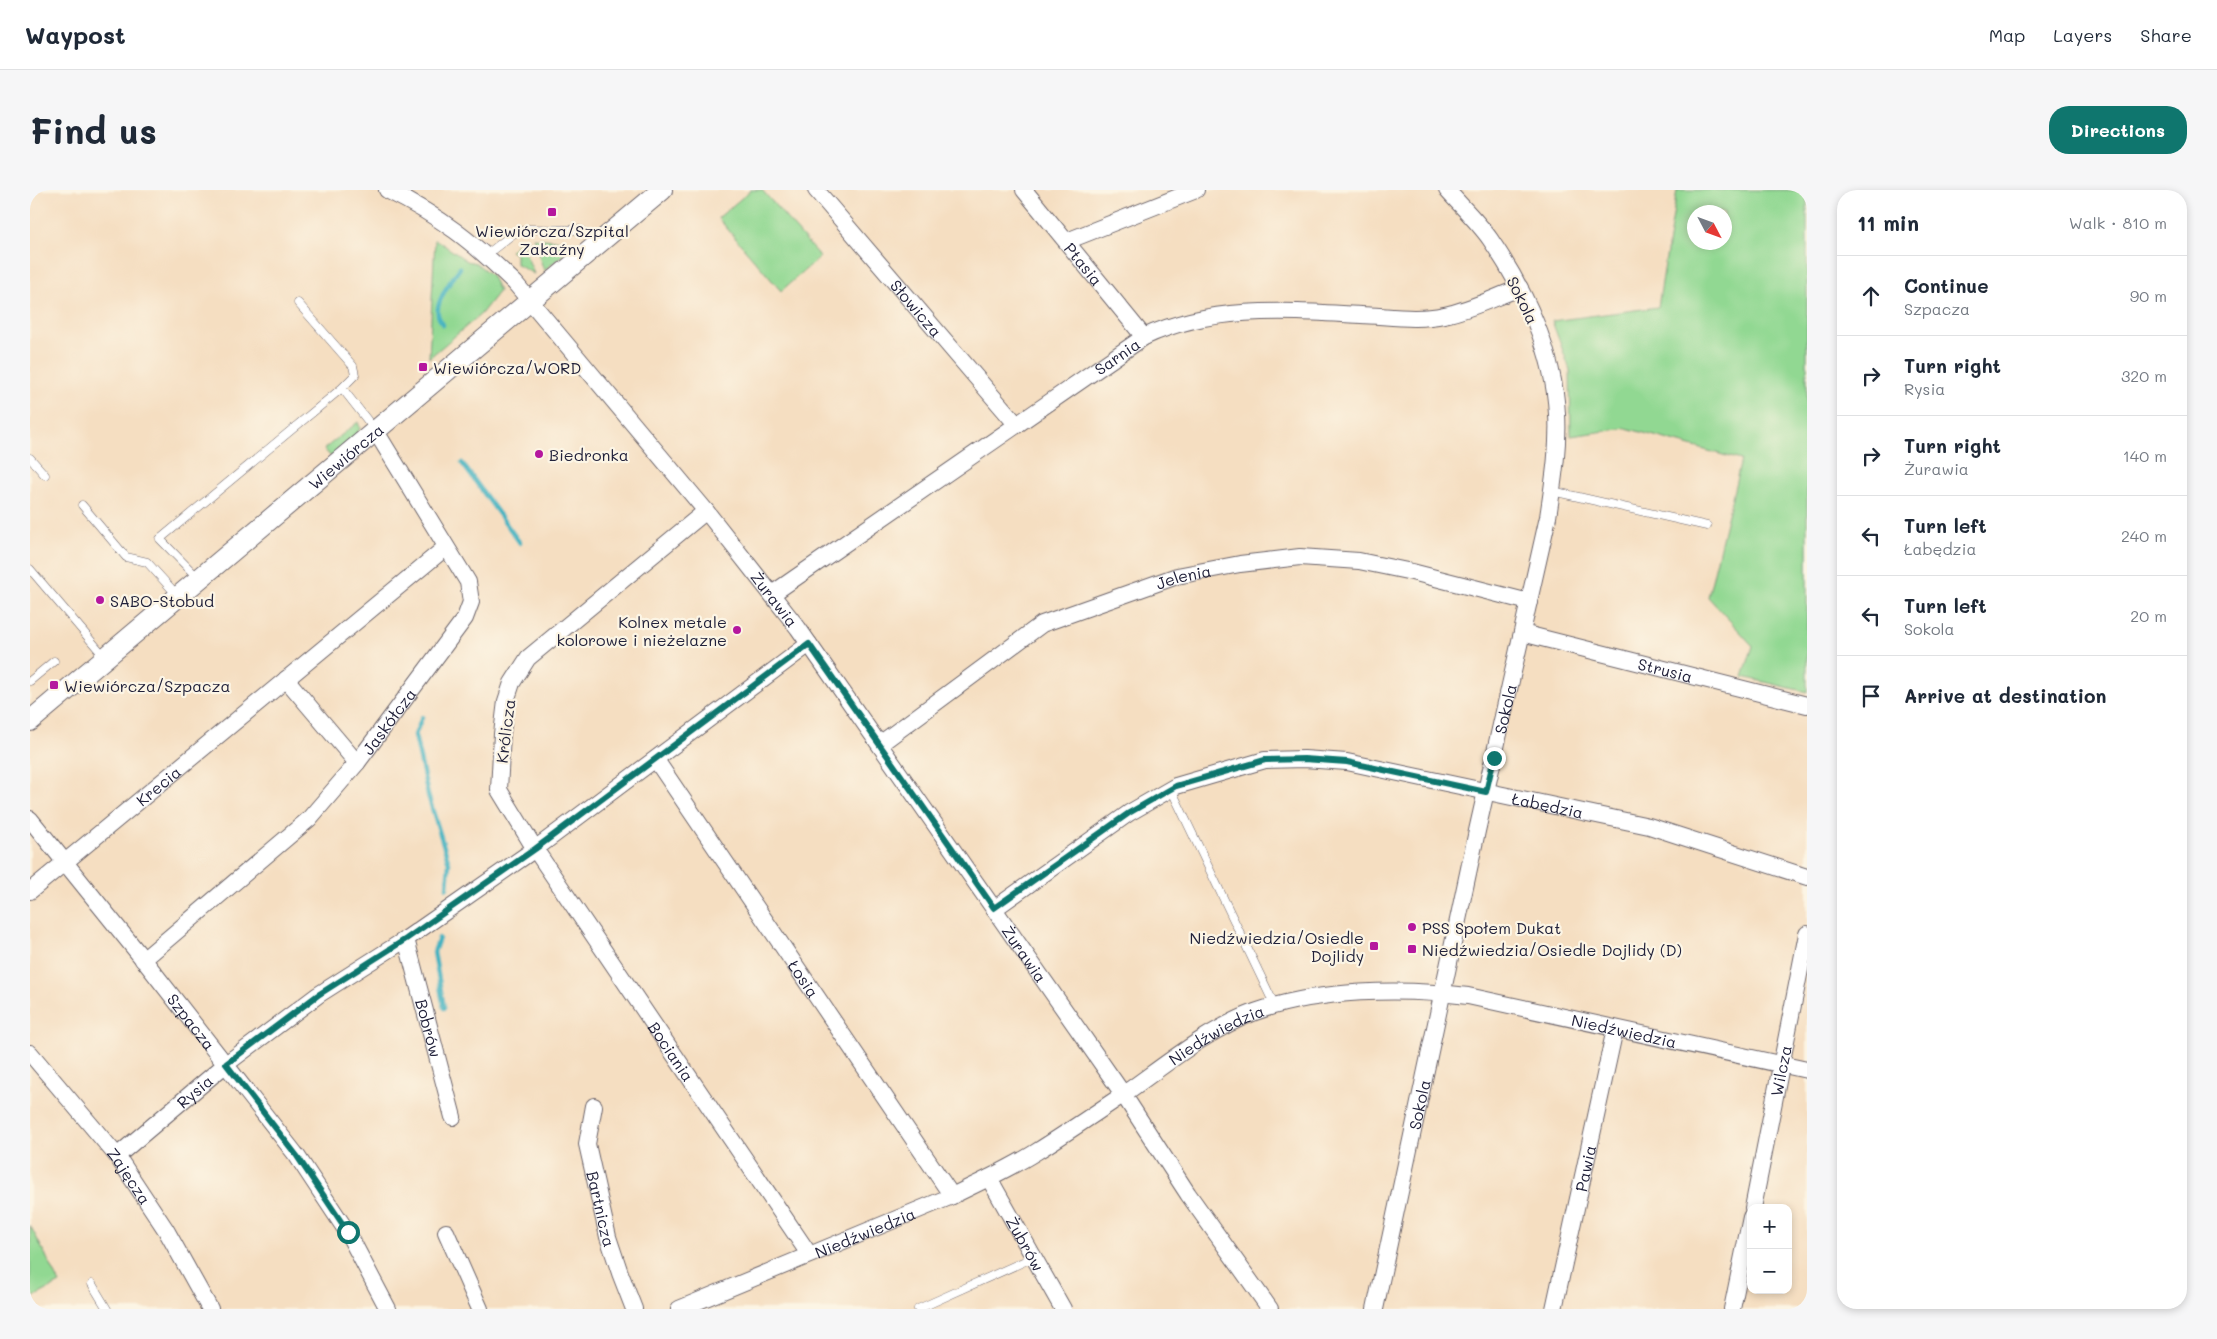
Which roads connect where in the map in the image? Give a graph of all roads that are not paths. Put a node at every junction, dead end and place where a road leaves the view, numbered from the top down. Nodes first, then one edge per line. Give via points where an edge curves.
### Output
1 (387, 190) edge
2 (662, 190) edge
3 (816, 190) edge
4 (1024, 190) edge
5 (1196, 190) edge
6 (1448, 190) edge
7 (1067, 241) junction
8 (600, 242) junction
9 (486, 255) junction
10 (1520, 288) junction
11 (531, 301) junction
12 (298, 303) dead end
13 (1144, 337) junction
14 (342, 388) junction
15 (1017, 425) junction
16 (375, 430) junction
17 (30, 458) edge
18 (46, 474) dead end
19 (1552, 491) junction
20 (82, 506) dead end
21 (706, 511) junction
22 (1707, 526) dead end
23 (445, 548) junction
24 (30, 569) edge
25 (199, 579) junction
26 (772, 594) junction
27 (178, 596) junction
28 (1529, 602) junction
29 (1522, 633) junction
30 (809, 644) junction
31 (106, 658) junction
32 (54, 660) dead end
33 (286, 679) junction
34 (30, 681) edge
35 (1807, 705) edge
36 (30, 721) edge
37 (880, 744) junction
38 (656, 760) junction
39 (357, 763) junction
40 (1171, 789) junction
41 (1486, 792) junction
42 (30, 819) edge
43 (535, 849) junction
44 (63, 862) junction
45 (1807, 877) edge
46 (30, 891) edge
47 (994, 908) junction
48 (1807, 934) edge
49 (406, 939) junction
50 (143, 960) junction
51 (1442, 993) junction
52 (1275, 1006) junction
53 (1615, 1029) junction
54 (30, 1053) edge
55 (226, 1064) junction
56 (1781, 1064) junction
57 (1807, 1070) edge
58 (1123, 1094) junction
59 (594, 1106) dead end
60 (453, 1117) dead end
61 (117, 1156) junction
62 (989, 1178) junction
63 (952, 1196) junction
64 (1753, 1204) edge
65 (446, 1232) dead end
66 (1747, 1236) edge
67 (809, 1254) junction
68 (1034, 1257) junction
69 (92, 1284) dead end
70 (107, 1309) edge
71 (210, 1309) edge
72 (388, 1309) edge
73 (480, 1309) edge
74 (634, 1309) edge
75 (679, 1309) edge
76 (918, 1309) edge
77 (1064, 1309) edge
78 (1270, 1309) edge
79 (1375, 1309) edge
80 (1554, 1309) edge
81 (1732, 1309) edge

1 - 9 street, Żurawia via 448,223
2 - 8 street, Wiewiórcza
3 - 15 street, Słowicza
4 - 7 street, Ptasia
5 - 7 street
6 - 10 street, Sokola via 1489,238
7 - 13 street, Ptasia
8 - 9 lane via 580,230 528,229 513,234
8 - 11 street, Wiewiórcza
9 - 11 street, Żurawia
10 - 13 street, Sarnia via 1444,315 1410,318 1247,312 1167,326
10 - 19 street, Sokola via 1544,346 1552,379 1557,414
11 - 16 street, Wiewiórcza
11 - 21 street, Żurawia
12 - 14 lane via 353,366 355,375
13 - 15 street, Sarnia
14 - 16 lane
14 - 25 lane via 160,539
15 - 26 street, Sarnia
16 - 23 street, Jaskółcza
16 - 25 street, Wiewiórcza
17 - 18 lane
19 - 22 lane
19 - 28 street, Sokola
20 - 27 lane via 126,556 147,562
21 - 26 street, Żurawia
21 - 43 street, Królicza via 528,658 512,683 506,701 499,790
23 - 33 street, Krecia
23 - 39 street, Jaskółcza via 468,582 471,602 465,618
24 - 31 lane
25 - 27 street, Wiewiórcza
26 - 30 street, Żurawia
27 - 31 street, Wiewiórcza
28 - 29 street, Sokola
28 - 37 street, Jelenia via 1359,561 1300,558 1240,564 1176,576 1042,624
29 - 35 street, Strusia
29 - 41 street, Sokola
30 - 37 street, Żurawia
30 - 38 street, Rysia
31 - 36 street, Wiewiórcza
32 - 34 lane
33 - 39 street
33 - 44 street, Krecia
37 - 47 street, Żurawia
38 - 43 street, Rysia
38 - 63 street, Łosia
39 - 50 street, Jaskółcza via 309,819
40 - 41 street, Łabędzia via 1265,760 1304,759 1347,762
40 - 47 street, Łabędzia via 1129,813
40 - 52 lane
41 - 45 street, Łabędzia via 1649,826
41 - 51 street, Sokola
42 - 44 street, Szpacza
43 - 49 street, Rysia
43 - 67 street, Bociania
44 - 46 street, Krecia
44 - 50 street, Szpacza
47 - 58 street, Żurawia
48 - 56 street, Wilcza
49 - 55 street, Rysia via 318,995
49 - 60 street, Bobrów
50 - 55 street, Szpacza
51 - 52 street, Niedźwiedzia via 1316,996
51 - 53 street, Niedźwiedzia
51 - 79 street, Sokola
52 - 58 street, Niedźwiedzia via 1240,1019 1201,1040
53 - 56 street, Niedźwiedzia
53 - 80 street, Pawia
54 - 61 street, Zajęcza
55 - 61 street, Rysia
55 - 72 street, Szpacza via 297,1156 348,1232
56 - 57 street, Niedźwiedzia
56 - 64 street, Wilcza
58 - 62 street, Niedźwiedzia via 1034,1153
58 - 78 street, Żurawia via 1188,1194
59 - 74 street, Bartnicza via 587,1144 608,1237
61 - 71 street, Zajęcza via 166,1230
62 - 63 street, Niedźwiedzia
62 - 68 street, Żubrów
63 - 67 street, Niedźwiedzia
65 - 73 street
66 - 81 street
67 - 75 street, Niedźwiedzia
68 - 76 lane
68 - 77 street, Żubrów
69 - 70 lane

